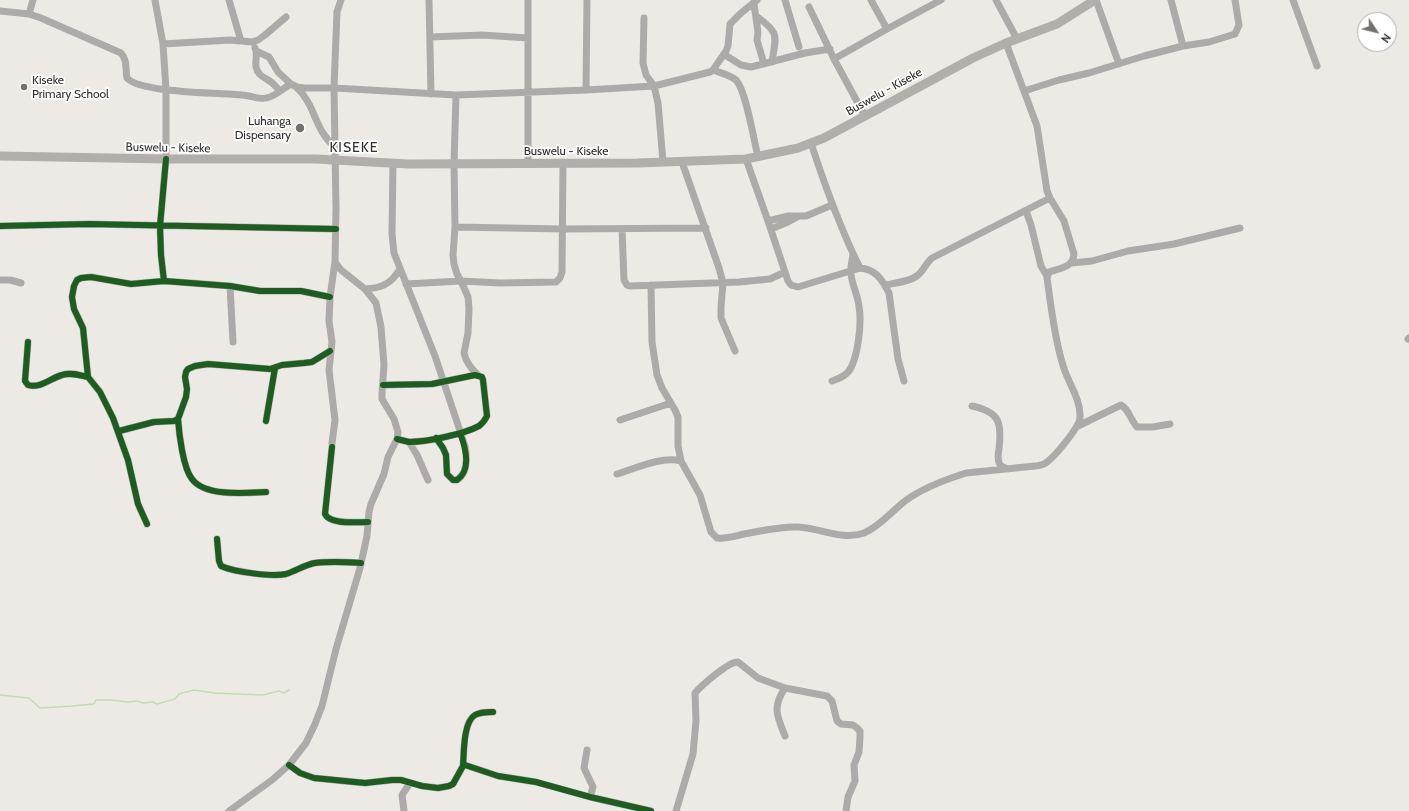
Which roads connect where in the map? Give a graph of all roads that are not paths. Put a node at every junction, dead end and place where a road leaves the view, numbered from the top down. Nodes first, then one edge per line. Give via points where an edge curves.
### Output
1 (155, 0) edge
2 (229, 0) edge
3 (341, 0) edge
4 (429, 0) edge
5 (528, 0) edge
6 (586, 0) edge
7 (785, 0) edge
8 (871, 0) edge
9 (941, 0) edge
10 (996, 0) edge
11 (1095, 0) edge
12 (1171, 0) edge
13 (1235, 0) edge
14 (1293, 0) edge
15 (34, 2) edge
16 (756, 2) edge
17 (809, 6) dead end
18 (0, 11) edge
19 (29, 14) junction
20 (756, 16) junction
21 (286, 17) dead end
22 (644, 18) dead end
23 (887, 29) junction
24 (430, 37) junction
25 (528, 38) junction
26 (1017, 39) junction
27 (241, 41) junction
28 (252, 42) junction
29 (1006, 43) junction
30 (163, 44) junction
31 (1183, 46) junction
32 (799, 47) dead end
33 (830, 49) junction
34 (256, 51) junction
35 (724, 55) junction
36 (834, 59) junction
37 (772, 62) junction
38 (764, 64) junction
39 (1119, 64) junction
40 (1317, 66) dead end
41 (713, 70) junction
42 (294, 86) junction
43 (654, 86) junction
44 (334, 88) junction
45 (166, 90) junction
46 (586, 90) junction
47 (280, 91) junction
48 (1024, 91) junction
49 (527, 92) junction
50 (431, 94) junction
51 (456, 95) junction
52 (865, 116) junction
53 (811, 143) junction
54 (335, 147) junction
55 (0, 156) edge
56 (758, 157) junction
57 (166, 159) junction
58 (335, 159) junction
59 (746, 159) junction
60 (663, 162) junction
61 (682, 162) junction
62 (393, 163) junction
63 (563, 163) junction
64 (454, 164) junction
65 (528, 164) junction
66 (1050, 198) junction
67 (832, 205) junction
68 (1026, 211) junction
69 (798, 217) junction
70 (768, 221) junction
71 (0, 226) edge
72 (160, 226) junction
73 (455, 227) junction
74 (706, 228) junction
75 (1240, 228) dead end
76 (336, 229) junction
77 (563, 229) junction
78 (622, 229) junction
79 (771, 229) junction
80 (853, 255) junction
81 (335, 262) junction
82 (1071, 263) junction
83 (860, 268) junction
84 (400, 269) junction
85 (851, 270) junction
86 (785, 272) junction
87 (1047, 276) junction
88 (0, 280) edge
89 (164, 281) junction
90 (461, 281) junction
91 (21, 283) dead end
92 (723, 283) junction
93 (406, 284) junction
94 (885, 284) junction
95 (651, 285) junction
96 (230, 286) junction
97 (365, 290) junction
98 (330, 297) junction
99 (28, 342) dead end
100 (232, 342) dead end
101 (330, 350) junction
102 (736, 351) dead end
103 (275, 368) junction
104 (479, 376) junction
105 (88, 378) junction
106 (904, 380) dead end
107 (832, 381) dead end
108 (444, 382) junction
109 (383, 385) junction
110 (671, 403) junction
111 (972, 406) dead end
112 (178, 419) junction
113 (620, 420) dead end
114 (266, 421) dead end
115 (1170, 424) dead end
116 (1078, 426) junction
117 (119, 432) junction
118 (460, 433) junction
119 (436, 438) junction
120 (397, 439) junction
121 (409, 442) junction
122 (682, 461) junction
123 (1008, 469) junction
124 (617, 474) dead end
125 (428, 480) dead end
126 (266, 492) dead end
127 (368, 522) junction
128 (147, 524) dead end
129 (217, 539) dead end
130 (361, 563) junction
131 (785, 688) junction
132 (493, 712) dead end
133 (785, 736) dead end
134 (587, 750) dead end
135 (289, 765) junction
136 (463, 766) junction
137 (410, 782) junction
138 (590, 797) junction
139 (615, 803) junction
140 (229, 811) edge
141 (404, 811) edge
142 (613, 811) edge
143 (651, 811) edge
144 (676, 811) edge
145 (846, 811) edge

1 - 30 street
2 - 27 street
3 - 44 street via 337,12
4 - 24 street
5 - 25 street
6 - 46 street
7 - 32 street
8 - 23 street
9 - 23 street
10 - 26 street
11 - 26 main road, Buswelu - Kiseke via 1057,24
11 - 39 street
12 - 31 street
13 - 31 street via 1239,25 1235,34
14 - 40 street
15 - 19 street
16 - 20 street
16 - 35 street via 730,24 728,46
17 - 33 street
18 - 19 street
19 - 45 street via 121,53 126,62 126,75 129,81
20 - 37 street via 771,28 776,37
20 - 38 street via 757,40
21 - 28 street via 265,35
22 - 43 street via 644,70
23 - 36 street
24 - 25 street via 482,35
24 - 50 street
25 - 49 street
26 - 29 main road, Buswelu - Kiseke
27 - 28 street
27 - 30 street
28 - 34 street
29 - 48 street
29 - 52 main road, Buswelu - Kiseke
30 - 45 street
31 - 39 street
33 - 36 street
33 - 37 street
34 - 42 street via 270,57 278,72
34 - 47 street via 258,73
35 - 38 street via 746,67
35 - 41 street
36 - 52 street
37 - 38 street
39 - 48 street
41 - 43 street
41 - 56 street via 735,80 742,90
42 - 44 street
42 - 47 street
42 - 54 street via 308,99 322,132
43 - 46 street
43 - 60 street via 659,109
44 - 50 street
44 - 54 street
45 - 47 street via 262,98
45 - 57 street
46 - 49 street
48 - 66 street via 1037,126
49 - 51 street
49 - 65 street
50 - 51 street
51 - 64 street
52 - 53 main road, Buswelu - Kiseke
53 - 56 main road, Buswelu - Kiseke
53 - 67 street
54 - 58 street
55 - 57 main road, Buswelu - Kiseke
56 - 59 main road, Buswelu - Kiseke
57 - 58 main road, Buswelu - Kiseke
57 - 72 street
58 - 62 main road, Buswelu - Kiseke
58 - 76 street
59 - 61 main road, Buswelu - Kiseke
59 - 70 street
60 - 61 main road, Buswelu - Kiseke
60 - 63 main road, Buswelu - Kiseke
61 - 74 street
62 - 64 main road, Buswelu - Kiseke
62 - 84 street via 392,244
63 - 65 main road, Buswelu - Kiseke
63 - 77 street
64 - 65 main road, Buswelu - Kiseke
64 - 73 street
66 - 68 street
66 - 82 street via 1068,233 1074,254
67 - 69 street via 810,215
67 - 80 street
68 - 87 street via 1041,266
68 - 94 street via 932,258 913,278
69 - 70 street via 788,216
69 - 79 street
70 - 79 street
71 - 72 street
72 - 76 street
72 - 89 street
73 - 77 street
73 - 90 street via 454,264
74 - 78 street
74 - 92 street
75 - 82 street via 1092,261
76 - 81 street
77 - 78 street
77 - 90 street via 562,272 556,282
78 - 95 street via 624,280 630,286
79 - 86 street
80 - 83 street
80 - 85 street
81 - 97 street
81 - 98 street
82 - 87 street
83 - 85 street
83 - 94 street via 876,273
84 - 93 street
84 - 97 street via 384,286
85 - 86 street via 798,287 791,285
85 - 107 street via 861,318 860,330 849,371
86 - 92 street via 770,279
87 - 116 street via 1061,361 1080,410
88 - 91 street
89 - 96 street
89 - 105 street via 131,284 91,277 77,280 72,297 85,336
90 - 93 street
90 - 104 street via 468,297 470,321 464,353 471,368
92 - 95 street
92 - 102 street via 721,318
93 - 108 street
94 - 106 street via 889,293 898,359
95 - 110 street via 654,359 662,388
96 - 98 street via 260,291 301,291
96 - 100 street
97 - 109 street via 376,303 380,317
98 - 101 street
99 - 105 street via 25,381 28,385 43,384 66,374
101 - 103 street via 312,362 282,364
101 - 127 street via 329,370 335,420 325,514 326,518 333,521
103 - 112 street via 208,364 188,368 185,377 186,397
103 - 114 street
104 - 108 street
104 - 118 street via 484,380 487,416 479,426
105 - 117 street via 100,392
108 - 109 street
108 - 118 street
109 - 120 street via 382,399 394,420 398,432
110 - 113 street
110 - 122 street via 678,417 678,446
111 - 123 street via 983,408 998,420 1001,434 998,460 1002,467
112 - 117 street via 154,422
112 - 126 street via 187,470 192,480 202,487 228,493
115 - 116 street via 1137,427 1126,408 1121,406
116 - 123 street via 1043,464
117 - 128 street via 138,504
118 - 119 street
118 - 119 street via 466,459 464,472 458,480 453,480 447,474 446,455
119 - 121 street
120 - 121 street
120 - 127 street via 371,504
121 - 125 street
122 - 123 street via 700,495 711,532 720,538 798,527 839,536 852,536 872,529 905,501 950,479 966,473
122 - 124 street via 660,461
127 - 130 street
129 - 130 street via 221,566 256,574 283,574 318,563
130 - 135 street via 320,712 306,743
131 - 133 street via 778,699 776,710
131 - 144 street via 758,678 738,662 734,662 696,692 694,754
131 - 145 street via 827,696 832,701 837,721 860,731 860,746 854,765 855,781 848,797
132 - 136 street via 475,715 470,719
134 - 138 street via 584,768 593,787
135 - 137 street via 300,773 314,778 365,783 392,780
135 - 140 street
136 - 137 street via 453,784 449,786 432,788
136 - 138 street
137 - 141 street via 402,795
138 - 139 street
139 - 142 street
139 - 143 street

